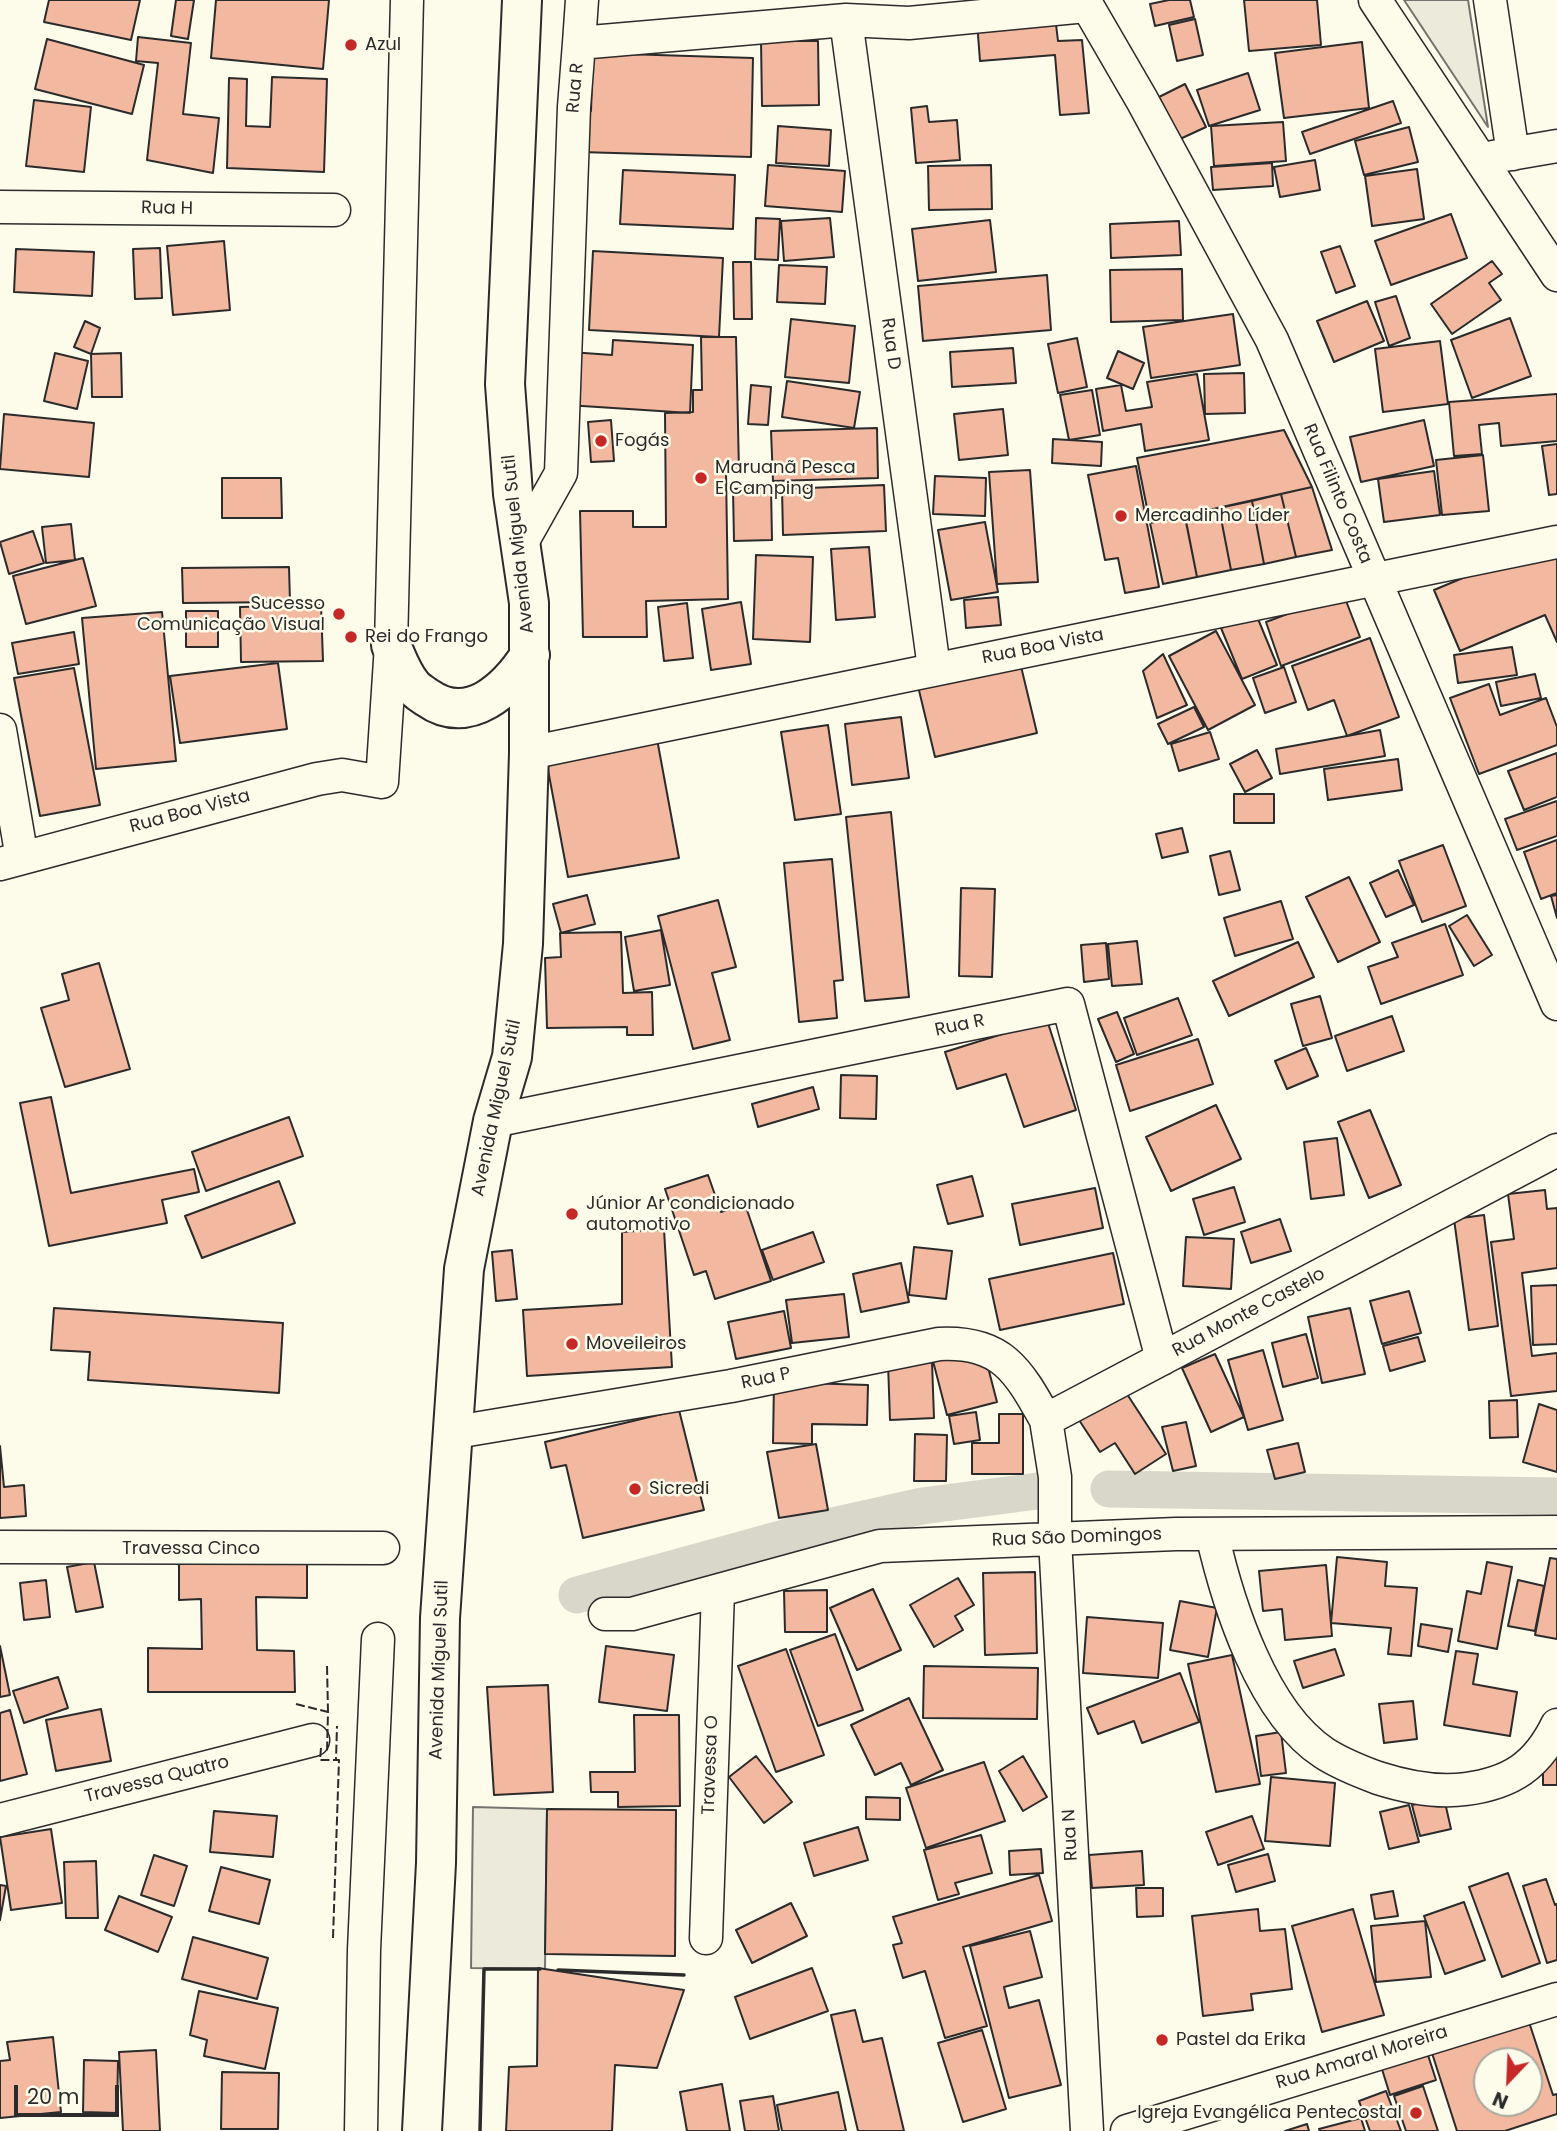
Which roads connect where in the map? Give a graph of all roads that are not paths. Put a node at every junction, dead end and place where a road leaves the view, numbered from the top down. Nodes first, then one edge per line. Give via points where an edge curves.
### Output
1 (407, 0) edge
2 (522, 0) edge
3 (583, 0) edge
4 (1375, 0) edge
5 (1490, 0) edge
6 (1085, 3) edge
7 (908, 11) edge
8 (846, 20) junction
9 (579, 43) junction
10 (1557, 146) edge
11 (1498, 156) junction
12 (0, 207) edge
13 (334, 210) dead end
14 (1557, 275) edge
15 (1557, 542) edge
16 (520, 546) junction
17 (1373, 581) junction
18 (391, 645) junction
19 (530, 655) junction
20 (934, 668) junction
21 (0, 730) edge
22 (529, 753) junction
23 (11, 861) edge
24 (1557, 1004) edge
25 (493, 1121) junction
26 (1557, 1150) edge
27 (1162, 1359) junction
28 (1046, 1420) junction
29 (450, 1433) junction
30 (1557, 1532) edge
31 (1212, 1534) junction
32 (1055, 1539) junction
33 (0, 1548) edge
34 (383, 1548) dead end
35 (718, 1591) junction
36 (605, 1614) dead end
37 (378, 1639) dead end
38 (1557, 1725) edge
39 (313, 1740) dead end
40 (0, 1820) edge
41 (706, 1938) dead end
42 (1557, 1998) edge
43 (361, 2131) edge
44 (422, 2131) edge
45 (1087, 2131) edge
46 (1127, 2131) edge

1 - 18 street
2 - 16 highway, Avenida Miguel Sutil via 505,384
3 - 9 street
4 - 11 street
5 - 11 street
6 - 7 street, Rua R
6 - 17 street, Rua Filinto Costa via 1272,340
7 - 8 street, Rua R
8 - 9 street, Rua R
8 - 20 street, Rua D
9 - 16 street, Rua R via 561,473
10 - 11 street
11 - 14 street
12 - 13 street, Rua H
15 - 17 street, Rua Boa Vista
16 - 19 highway, Avenida Miguel Sutil via 529,603
17 - 20 street, Rua Boa Vista
17 - 24 street, Rua Filinto Costa
18 - 19 highway via 412,687 449,708 474,708 497,694
18 - 23 street, Rua Boa Vista via 382,782 342,775 317,779
19 - 22 highway, Avenida Miguel Sutil
20 - 22 street, Rua Boa Vista
21 - 23 street
22 - 25 highway, Avenida Miguel Sutil via 516,1033
25 - 27 street, Rua R via 1068,1004
25 - 29 highway, Avenida Miguel Sutil via 464,1269
26 - 27 street, Rua Monte Castelo
27 - 28 street, Rua Monte Castelo
28 - 29 street, Rua P via 1027,1387 997,1354 967,1343 939,1344 732,1386
28 - 32 street via 1055,1477
29 - 44 highway, Avenida Miguel Sutil
30 - 31 street, Rua São Domingos
31 - 32 street, Rua São Domingos
31 - 38 street via 1222,1578 1266,1686 1322,1752 1354,1770 1443,1792 1490,1786 1535,1761
32 - 35 street, Rua São Domingos via 880,1545
32 - 45 street, Rua N
33 - 34 street, Travessa Cinco
35 - 36 street, Rua São Domingos via 632,1614
35 - 41 street, Travessa O
37 - 43 street
39 - 40 street, Travessa Quatro
42 - 46 street, Rua Amaral Moreira

